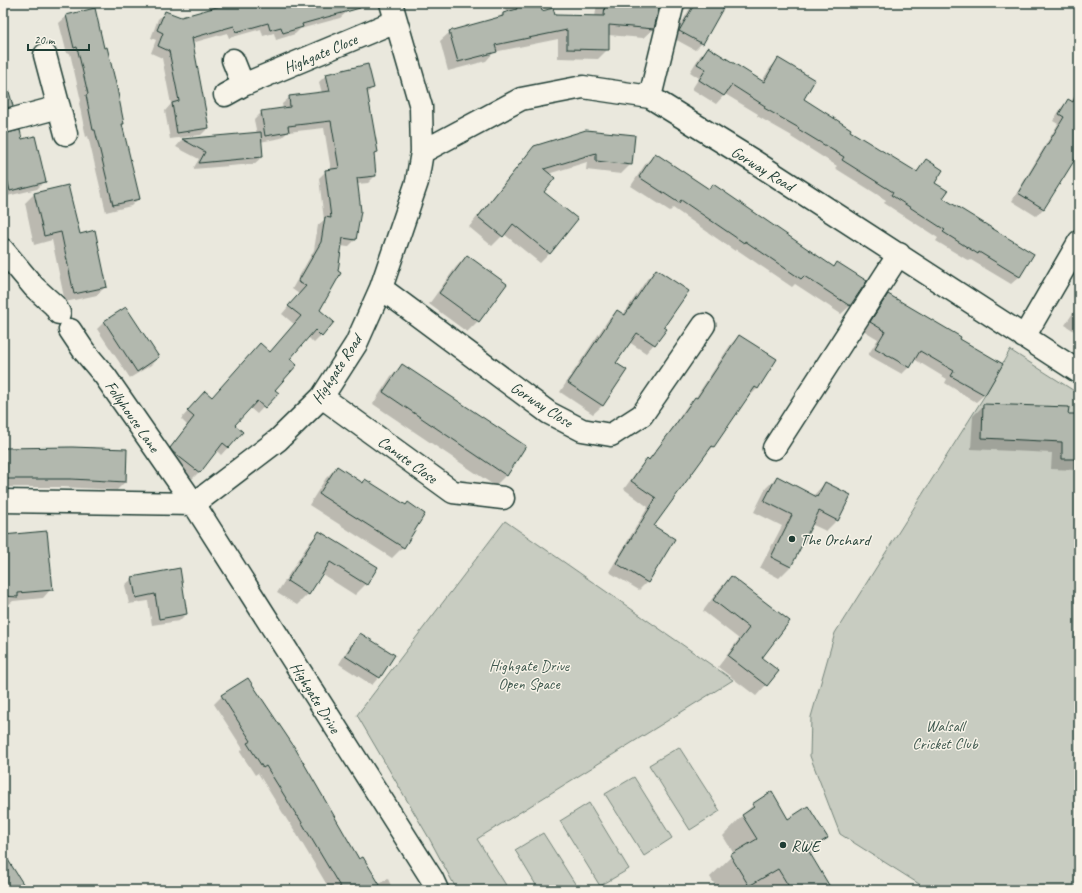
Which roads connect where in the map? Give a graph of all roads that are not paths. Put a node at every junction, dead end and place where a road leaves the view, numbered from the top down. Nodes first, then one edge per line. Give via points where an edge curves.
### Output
1 (672, 3) edge
2 (393, 12) edge
3 (45, 55) dead end
4 (233, 60) dead end
5 (650, 97) junction
6 (59, 107) junction
7 (3, 122) edge
8 (66, 134) dead end
9 (422, 152) junction
10 (1079, 242) edge
11 (3, 250) edge
12 (899, 254) junction
13 (381, 288) junction
14 (704, 326) dead end
15 (1024, 337) junction
16 (1079, 372) edge
17 (322, 397) junction
18 (774, 448) dead end
19 (503, 498) dead end
20 (3, 501) edge
21 (194, 504) junction
22 (437, 890) edge

1 - 5 street
2 - 4 street, Highgate Close via 234,90
2 - 9 street, Highgate Road via 421,107
3 - 6 street
5 - 9 street, Gorway Road via 583,87 521,99
5 - 12 street, Gorway Road
6 - 7 street
6 - 8 street
9 - 13 street, Highgate Road via 417,182
10 - 15 street
11 - 21 street, Follyhouse Lane via 34,287 55,306 84,351 105,376
12 - 15 street, Gorway Road
12 - 18 street
13 - 14 street, Gorway Close via 549,413 582,430 611,435 642,415
13 - 17 street, Highgate Road via 356,344
15 - 16 street, Gorway Road
17 - 19 street, Canute Close via 454,492
17 - 21 street, Highgate Road via 278,440
20 - 21 street
21 - 22 street, Highgate Drive

